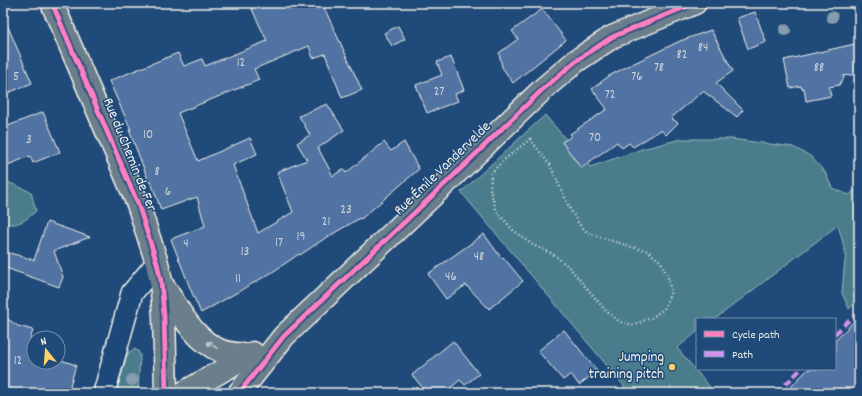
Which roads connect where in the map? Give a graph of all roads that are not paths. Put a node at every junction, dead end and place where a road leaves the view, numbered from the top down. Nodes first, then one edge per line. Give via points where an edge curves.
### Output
1 (52, 3) edge
2 (695, 3) edge
3 (159, 272) junction
4 (284, 336) junction
5 (248, 356) junction
6 (104, 393) edge
7 (166, 393) edge
8 (183, 393) edge
9 (239, 393) edge

1 - 3 main road, Rue du Chemin de Fer via 138,204
2 - 4 main road, Rue Émile Vandervelde via 612,37 576,61 543,89
5 -> 3 main road via 221,351 200,338 190,326
3 - 6 street via 132,293
3 - 7 main road, Rue du Chemin de Fer via 165,329
4 - 5 main road
4 - 9 main road, Rue Émile Vandervelde
5 - 8 main road

